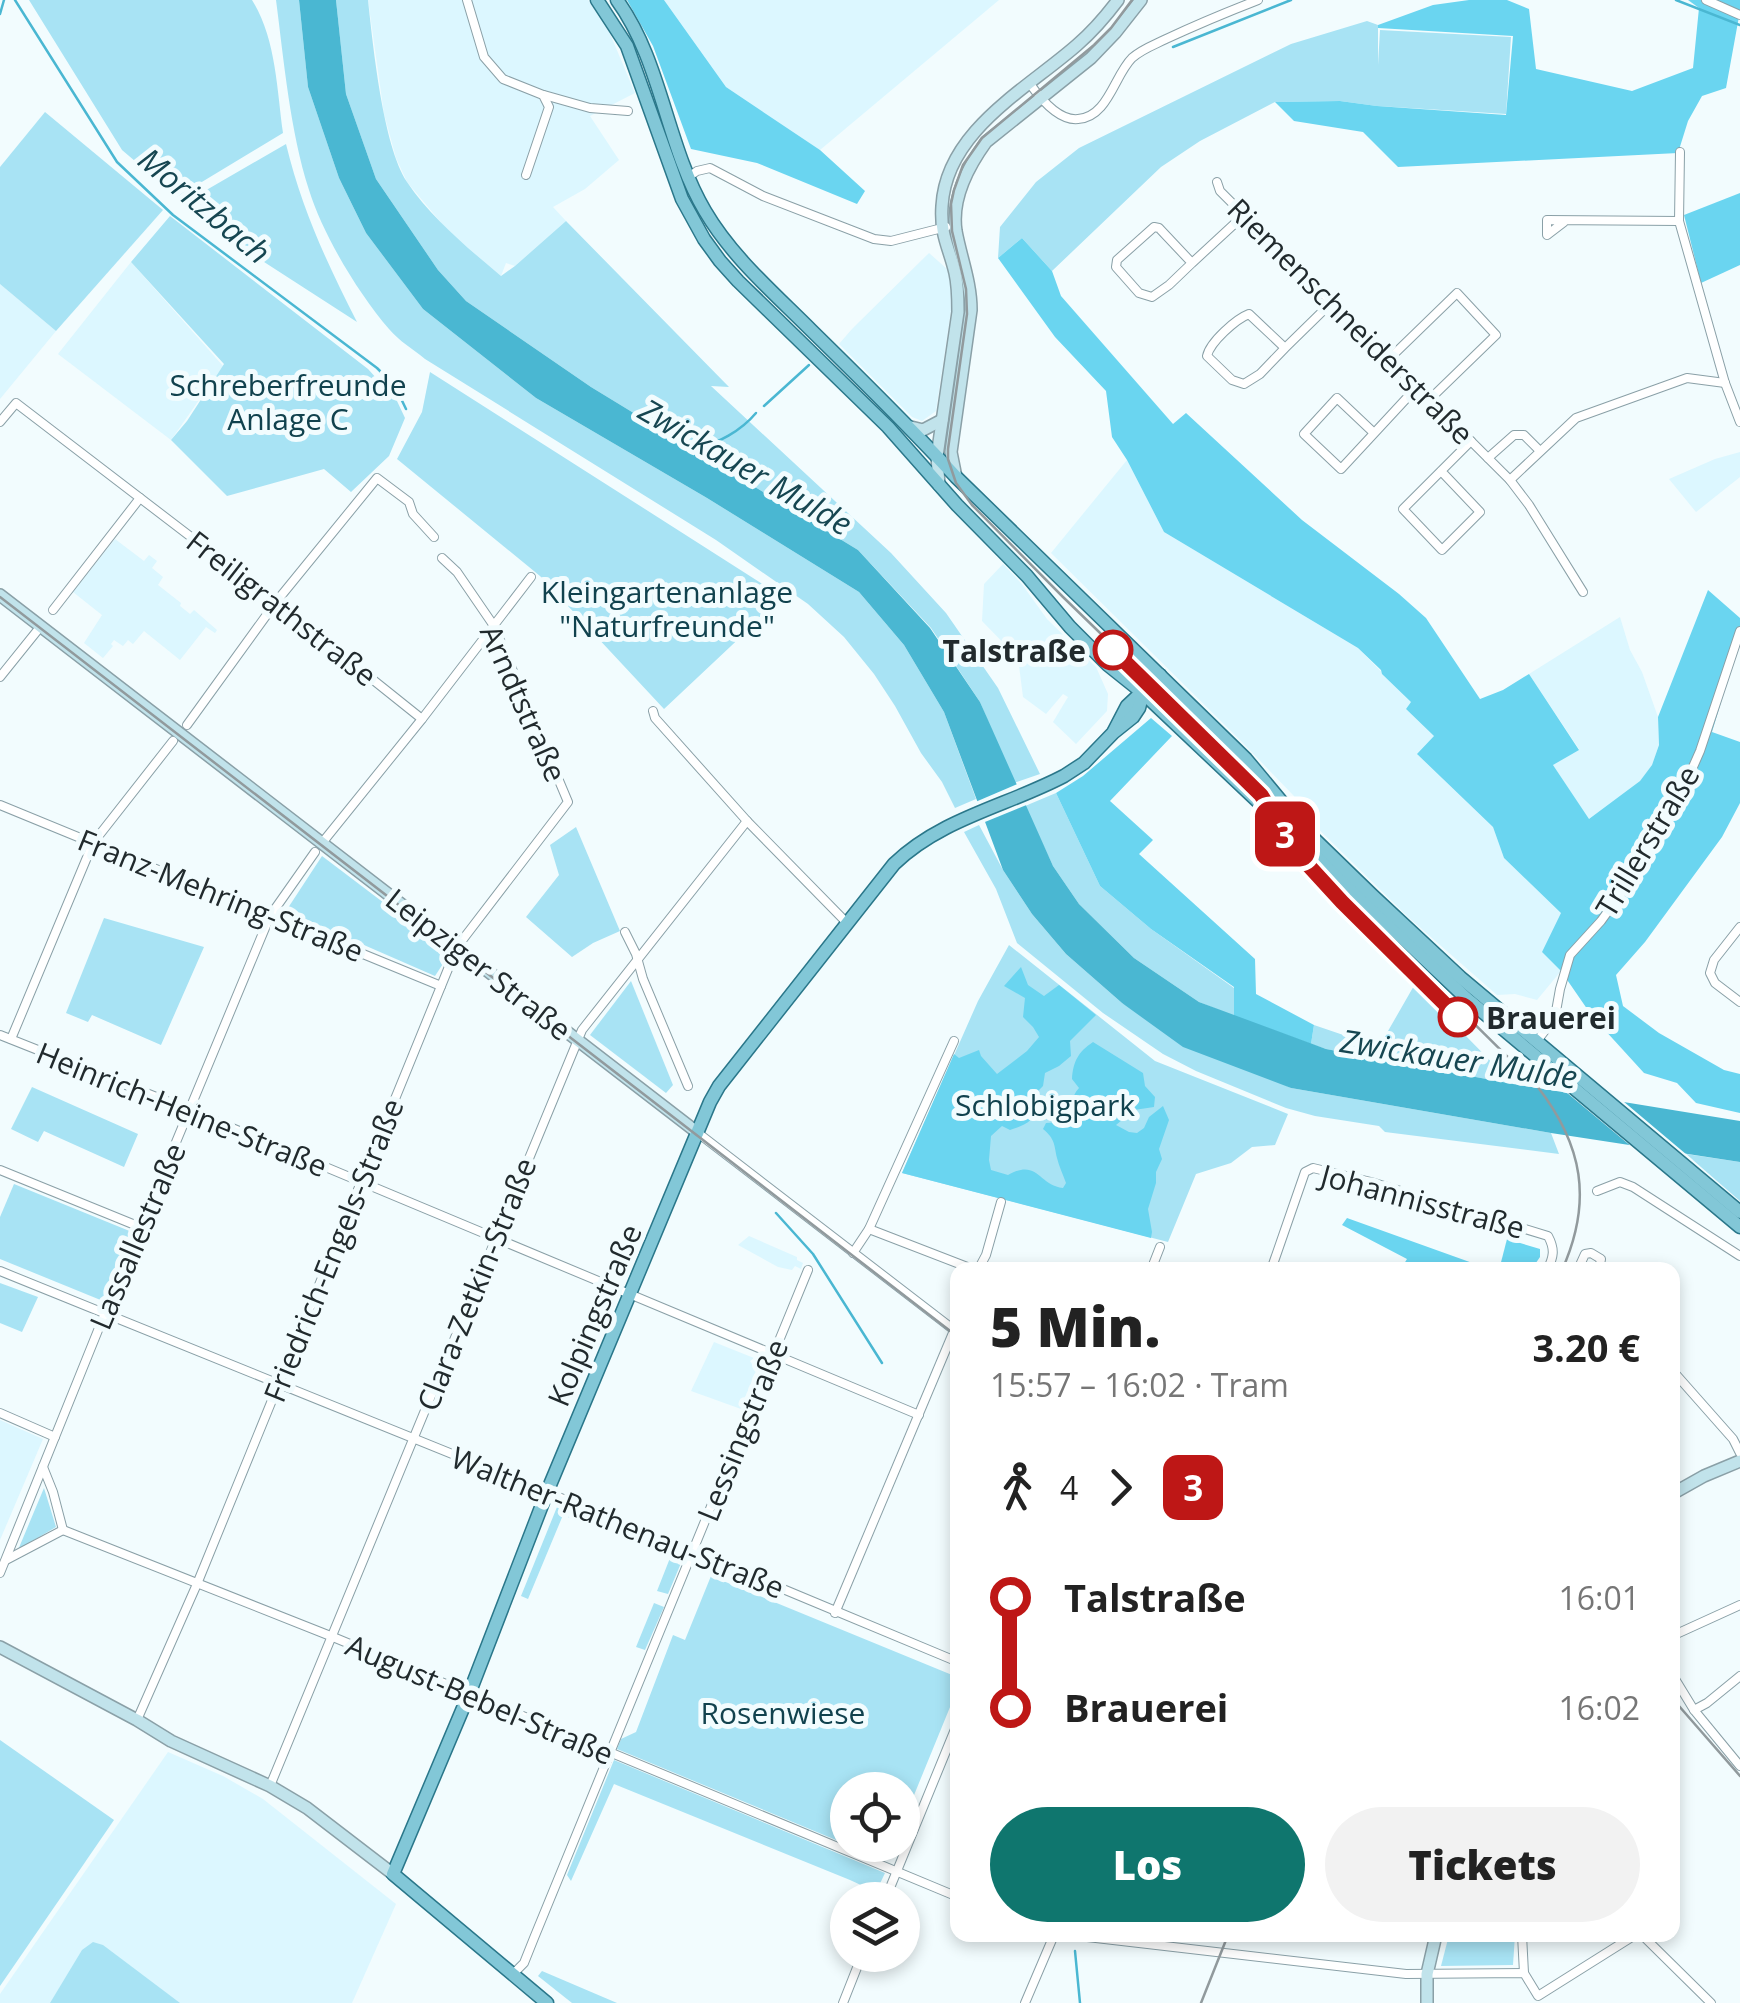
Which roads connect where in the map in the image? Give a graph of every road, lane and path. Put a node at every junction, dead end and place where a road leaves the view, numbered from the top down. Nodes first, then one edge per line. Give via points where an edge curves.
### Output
1 (467, 0) edge
2 (597, 0) edge
3 (617, 0) edge
4 (1118, 0) edge
5 (1142, 0) edge
6 (1258, 0) edge
7 (1706, 0) edge
8 (1740, 15) edge
9 (1030, 84) junction
10 (543, 94) junction
11 (1040, 97) junction
12 (628, 111) dead end
13 (1680, 152) dead end
14 (526, 175) dead end
15 (687, 178) junction
16 (1217, 182) dead end
17 (1244, 215) junction
18 (1679, 221) junction
19 (1564, 222) dead end
20 (956, 224) junction
21 (942, 228) junction
22 (1192, 264) junction
23 (1332, 302) junction
24 (1285, 348) junction
25 (1389, 359) junction
26 (1725, 383) junction
27 (1417, 387) junction
28 (1430, 399) junction
29 (942, 420) junction
30 (0, 422) edge
31 (1740, 422) edge
32 (911, 428) junction
33 (1374, 434) junction
34 (1471, 441) junction
35 (1540, 451) junction
36 (1488, 458) junction
37 (939, 462) junction
38 (1440, 471) junction
39 (1510, 480) junction
40 (140, 498) junction
41 (434, 537) dead end
42 (442, 558) dead end
43 (531, 577) dead end
44 (1583, 592) dead end
45 (0, 594) edge
46 (276, 602) junction
47 (54, 610) dead end
48 (40, 626) junction
49 (494, 626) junction
50 (1740, 631) edge
51 (1160, 675) junction
52 (0, 677) edge
53 (1143, 693) junction
54 (653, 711) dead end
55 (422, 719) junction
56 (187, 724) dead end
57 (174, 741) dead end
58 (568, 802) joint
59 (0, 805) edge
60 (747, 821) junction
61 (94, 843) junction
62 (318, 848) junction
63 (270, 916) junction
64 (848, 924) junction
65 (1740, 926) edge
66 (625, 932) dead end
67 (456, 947) junction
68 (638, 959) junction
69 (441, 986) junction
70 (1740, 1002) edge
71 (0, 1035) edge
72 (11, 1039) junction
73 (577, 1040) junction
74 (954, 1042) dead end
75 (1533, 1045) junction
76 (688, 1086) dead end
77 (189, 1110) junction
78 (698, 1133) junction
79 (0, 1170) edge
80 (360, 1184) junction
81 (1597, 1191) dead end
82 (1001, 1202) dead end
83 (1740, 1212) edge
84 (140, 1227) junction
85 (1740, 1227) edge
86 (869, 1229) junction
87 (494, 1239) junction
88 (1160, 1247) dead end
89 (853, 1253) junction
90 (1740, 1256) edge
91 (956, 1262) edge
92 (982, 1262) edge
93 (1154, 1262) edge
94 (1274, 1262) edge
95 (1551, 1262) edge
96 (1581, 1262) edge
97 (1601, 1262) edge
98 (808, 1270) dead end
99 (0, 1271) edge
100 (630, 1294) junction
101 (105, 1313) junction
102 (950, 1324) edge
103 (950, 1342) edge
104 (773, 1354) junction
105 (1680, 1379) edge
106 (279, 1384) junction
107 (0, 1413) edge
108 (919, 1415) junction
109 (55, 1437) junction
110 (414, 1438) junction
111 (1740, 1453) edge
112 (1740, 1460) edge
113 (43, 1466) junction
114 (1680, 1490) edge
115 (548, 1492) junction
116 (63, 1530) junction
117 (692, 1551) junction
118 (6, 1560) junction
119 (0, 1573) edge
120 (197, 1584) junction
121 (1740, 1604) edge
122 (835, 1612) junction
123 (1680, 1632) edge
124 (332, 1638) junction
125 (0, 1647) edge
126 (950, 1659) edge
127 (1740, 1676) edge
128 (1680, 1687) edge
129 (469, 1694) junction
130 (1694, 1710) junction
131 (136, 1720) junction
132 (950, 1741) edge
133 (610, 1753) junction
134 (1740, 1766) edge
135 (270, 1786) junction
136 (896, 1870) junction
137 (394, 1874) junction
138 (892, 1882) edge
139 (950, 1894) edge
140 (1051, 1942) edge
141 (1135, 1942) edge
142 (1434, 1942) edge
143 (1522, 1942) edge
144 (1627, 1942) edge
145 (1646, 1942) edge
146 (855, 1972) edge
147 (1524, 1972) junction
148 (1427, 1974) junction
149 (512, 1975) junction
150 (547, 2003) edge
151 (842, 2003) edge
152 (1026, 2003) edge
153 (1428, 2003) edge
154 (1711, 2003) edge

1 - 10 street via 484,57 503,79
2 - 37 main road via 627,46 682,199 704,239 738,281 888,427
3 - 15 main road via 640,40
4 - 9 street
5 - 11 street via 1090,58
6 - 11 street via 1147,47 1131,59 1096,113 1064,116
7 - 8 street
9 - 11 street
9 - 21 street via 960,151 944,188
10 - 12 street
10 - 14 street via 549,108
11 - 20 street via 974,158 957,199
13 - 18 street
15 - 21 street via 710,168 763,196 891,242
15 - 32 main road via 732,252
16 - 17 street, Riemenschneiderstraße
17 - 22 street
17 - 23 street, Riemenschneiderstraße
18 - 19 street
18 - 26 street
20 - 21 street
20 - 37 street via 971,310
21 - 29 street via 958,301
22 - 22 street via 1154,227 1116,267 1152,297
23 - 24 street
23 - 25 street, Riemenschneiderstraße
24 - 24 street via 1249,314 1209,347 1208,356 1244,384
25 - 27 street, Riemenschneiderstraße
25 - 28 street via 1457,293 1496,335
26 - 31 street
26 - 35 street via 1687,378 1576,418
27 - 28 street, Riemenschneiderstraße
27 - 33 street
28 - 34 street, Riemenschneiderstraße
29 - 32 street
29 - 37 street
30 - 40 street, Freiligrathstraße via 16,403
32 - 37 main road
33 - 33 street via 1342,469 1304,434 1337,398
34 - 36 street, Riemenschneiderstraße
34 - 38 street
35 - 36 street, Riemenschneiderstraße via 1524,434 1514,435
35 - 39 street
36 - 39 street, Riemenschneiderstraße
37 - 51 main road
37 - 53 main road via 940,485 1070,627
38 - 38 street via 1403,509 1442,550 1480,512
39 - 44 street, Riemenschneiderstraße
40 - 46 street, Freiligrathstraße
40 - 47 street
41 - 46 street via 408,502 377,478
42 - 49 street, Arndtstraße
43 - 49 street, Lassallestraße
45 - 48 street, Leipziger Straße
46 - 55 street, Freiligrathstraße
46 - 56 street
48 - 52 street
48 - 62 street, Leipziger Straße
49 - 55 street, Lassallestraße
49 - 58 street, Arndtstraße
50 - 75 street, Trillerstraße via 1689,776 1637,871 1570,955 1555,1017
51 - 53 main road
51 - 75 main road via 1246,759 1316,842
53 - 64 main road, Kolpingstraße via 1136,713 1084,763 934,833 908,852
53 - 75 main road via 1466,998
54 - 60 street
55 - 62 street, Lassallestraße
57 - 61 street
58 - 67 street, Friedrich-Engels-Straße
59 - 61 street, Franz-Mehring-Straße
60 - 64 street
60 - 68 street, Clara-Zetkin-Straße
61 - 63 street, Franz-Mehring-Straße
61 - 72 street
62 - 63 street, Lassallestraße
62 - 67 street, Leipziger Straße
63 - 69 street, Franz-Mehring-Straße
63 - 77 street, Lassallestraße
64 - 78 main road, Kolpingstraße via 719,1086
65 - 70 street via 1710,973
66 - 68 street
67 - 69 street, Friedrich-Engels-Straße
67 - 73 street, Leipziger Straße
68 - 73 street, Clara-Zetkin-Straße
68 - 76 street
69 - 80 street, Friedrich-Engels-Straße
71 - 72 street, Heinrich-Heine-Straße
72 - 77 street, Heinrich-Heine-Straße
73 - 78 street, Leipziger Straße
73 - 87 street, Clara-Zetkin-Straße
74 - 86 street
75 - 83 main road via 1556,1057
75 - 85 main road
77 - 80 street, Heinrich-Heine-Straße
77 - 84 street, Lassallestraße
78 - 89 street, Leipziger Straße
78 - 100 main road, Kolpingstraße
79 - 84 street
80 - 87 street, Heinrich-Heine-Straße
80 - 106 street, Friedrich-Engels-Straße
81 - 90 street via 1620,1182 1633,1187
82 - 92 street
84 - 101 street, Lassallestraße
86 - 89 street
86 - 91 street
87 - 100 street, Heinrich-Heine-Straße
87 - 110 street, Clara-Zetkin-Straße
88 - 93 street
89 - 102 street, Leipziger Straße
94 - 95 street, Johannisstraße via 1305,1172 1313,1168 1548,1236
96 - 97 street via 1592,1253
98 - 104 street, Lessingstraße
99 - 101 street, Walther-Rathenau-Straße
100 - 104 street, Heinrich-Heine-Straße
100 - 115 main road, Kolpingstraße
101 - 106 street, Walther-Rathenau-Straße
101 - 109 street, Lassallestraße
103 - 108 street
104 - 108 street, Heinrich-Heine-Straße
104 - 117 street, Lessingstraße
105 - 111 street
106 - 110 street, Walther-Rathenau-Straße
106 - 120 street, Friedrich-Engels-Straße
107 - 109 street
108 - 122 street
109 - 113 street, Lassallestraße
110 - 115 street, Walther-Rathenau-Straße
110 - 124 street, Clara-Zetkin-Straße
112 - 114 street
113 - 116 street
113 - 118 street, Lassallestraße
115 - 117 street, Walther-Rathenau-Straße
115 - 129 main road, Kolpingstraße
116 - 118 street
116 - 120 street, August-Bebel-Straße
117 - 122 street, Walther-Rathenau-Straße
117 - 133 street, Lessingstraße
118 - 119 street, Lassallestraße
120 - 124 street, August-Bebel-Straße
120 - 131 street, Friedrich-Engels-Straße
121 - 123 street
122 - 126 street, Walther-Rathenau-Straße
124 - 129 street, August-Bebel-Straße
124 - 135 street, Clara-Zetkin-Straße
125 - 131 street
127 - 130 street
128 - 130 street
129 - 133 street, August-Bebel-Straße
129 - 137 main road, Kolpingstraße
130 - 134 street
131 - 135 street
132 - 136 street
133 - 136 street, August-Bebel-Straße
133 - 149 street, Lessingstraße via 524,1964
135 - 137 street
136 - 138 street
136 - 139 street, August-Bebel-Straße
137 - 149 main road
140 - 152 street
141 - 148 street
142 - 148 street
143 - 147 street
144 - 147 street via 1538,1996
145 - 154 street
146 - 151 street
147 - 148 street
148 - 153 street
149 - 150 main road

